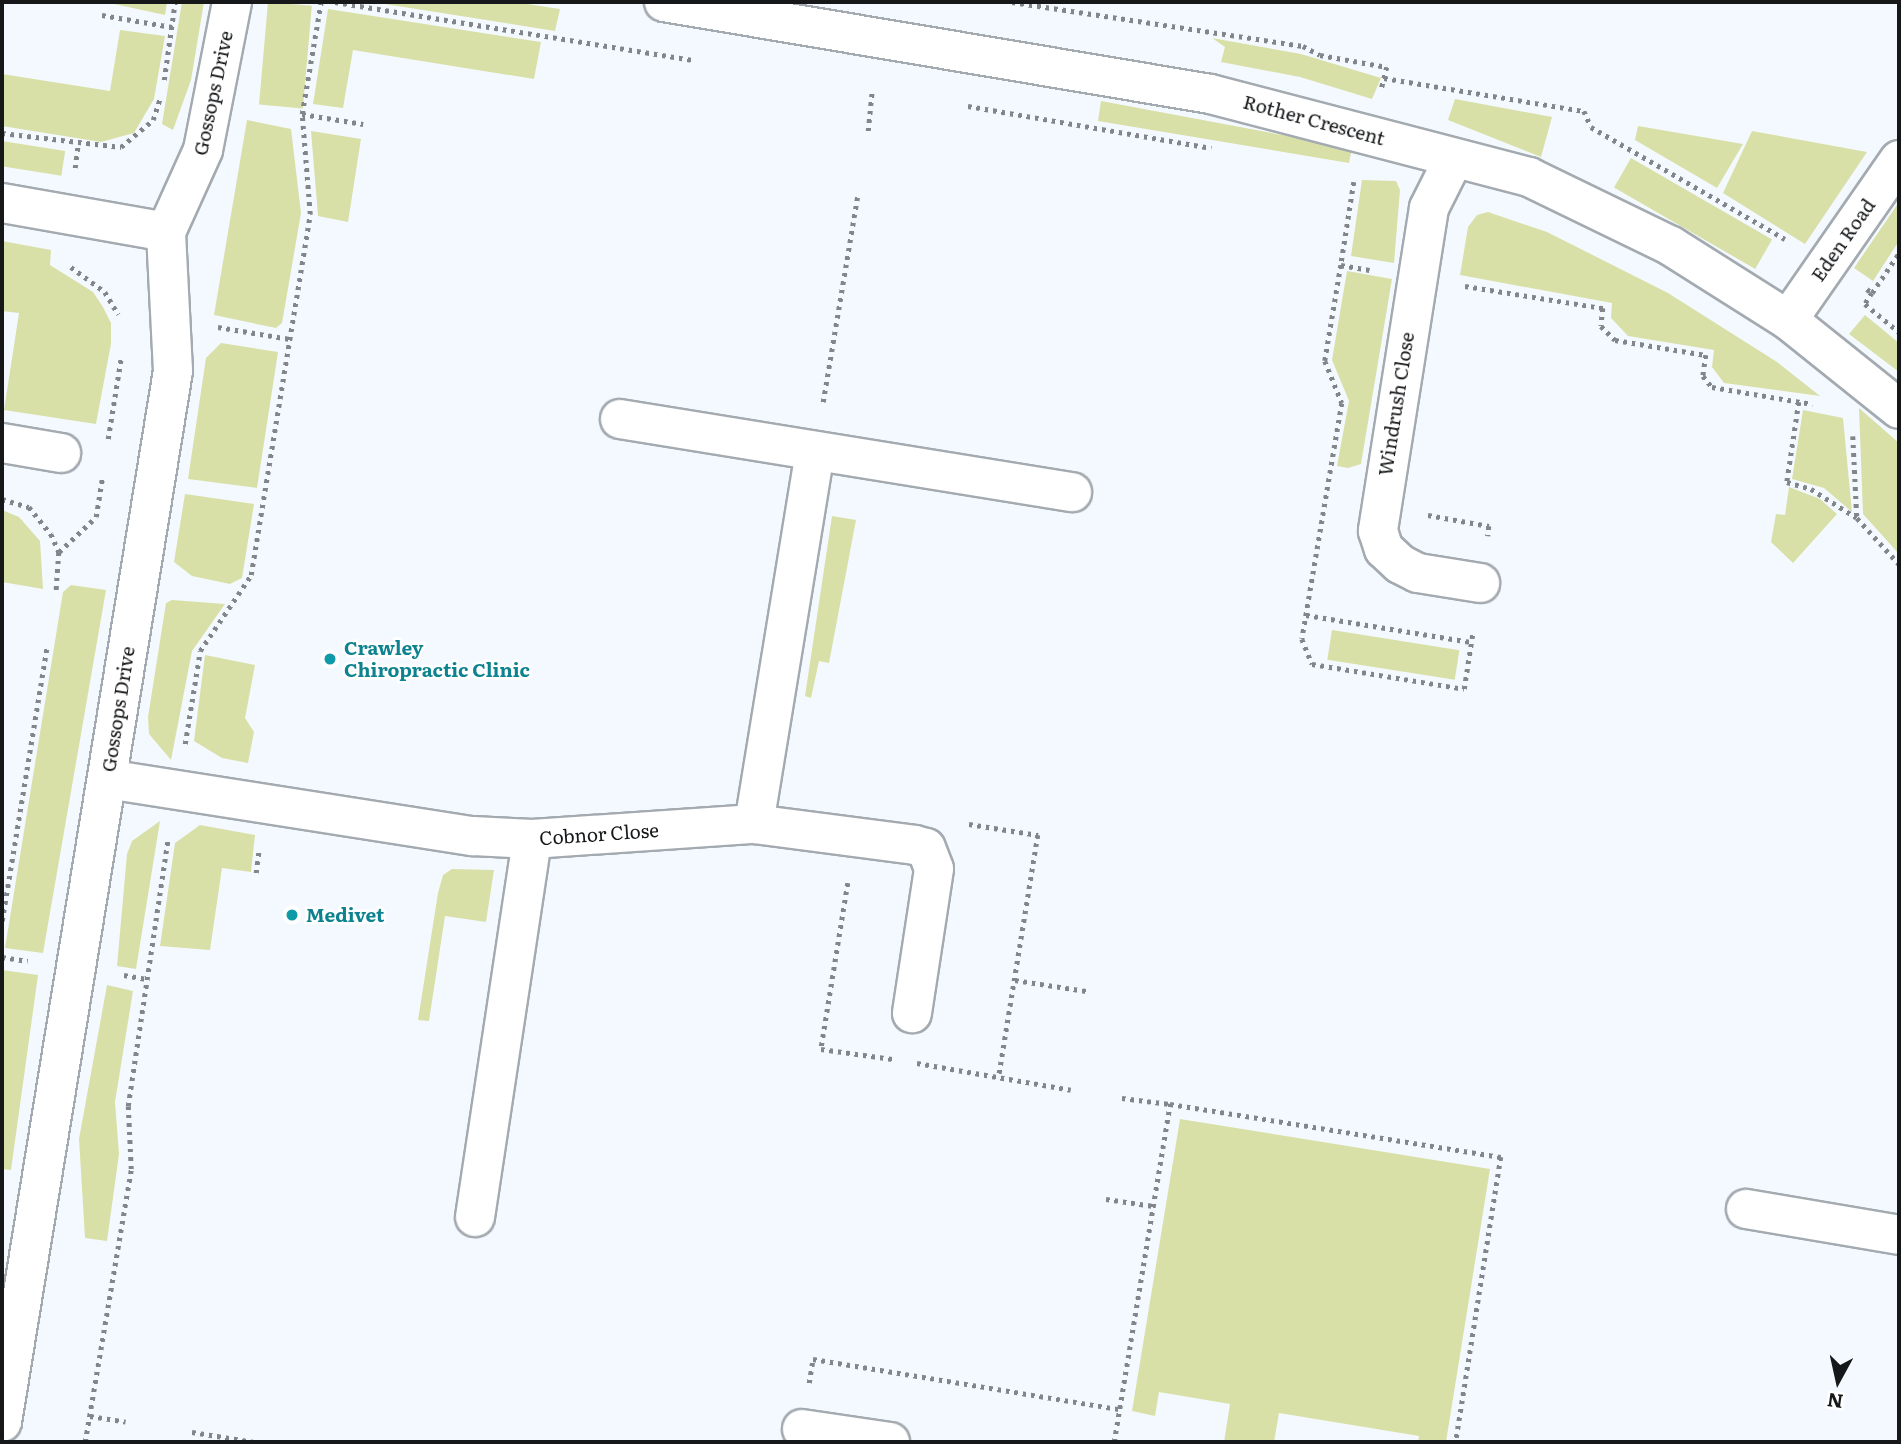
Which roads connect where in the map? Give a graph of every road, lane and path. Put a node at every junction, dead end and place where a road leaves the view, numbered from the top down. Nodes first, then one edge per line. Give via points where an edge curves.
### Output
1 (175, 2) edge
2 (232, 2) edge
3 (321, 2) edge
4 (335, 2) edge
5 (664, 2) edge
6 (102, 15) dead end
7 (172, 27) junction
8 (704, 62) dead end
9 (1384, 78) dead end
10 (862, 88) dead end
11 (874, 90) junction
12 (888, 92) dead end
13 (957, 104) dead end
14 (302, 114) junction
15 (363, 124) dead end
16 (868, 131) dead end
17 (2, 134) edge
18 (1218, 149) dead end
19 (1453, 160) junction
20 (1899, 160) edge
21 (859, 193) dead end
22 (2, 203) edge
23 (166, 232) junction
24 (1899, 253) edge
25 (1827, 263) junction
26 (1872, 292) junction
27 (1788, 320) junction
28 (1899, 332) edge
29 (1863, 377) junction
30 (1799, 402) dead end
31 (1899, 409) edge
32 (620, 419) dead end
33 (2, 443) edge
34 (815, 451) junction
35 (61, 453) dead end
36 (1072, 492) dead end
37 (2, 499) edge
38 (1857, 519) junction
39 (1899, 564) edge
40 (1480, 583) dead end
41 (56, 591) dead end
42 (1306, 615) dead end
43 (1471, 642) dead end
44 (47, 645) dead end
45 (107, 779) junction
46 (177, 789) junction
47 (754, 824) junction
48 (856, 834) junction
49 (532, 839) junction
50 (926, 848) junction
51 (2, 921) edge
52 (1015, 980) junction
53 (1086, 991) dead end
54 (912, 1013) dead end
55 (999, 1076) junction
56 (1071, 1090) dead end
57 (1122, 1098) dead end
58 (1170, 1104) junction
59 (1106, 1199) dead end
60 (1153, 1206) junction
61 (1746, 1209) dead end
62 (475, 1217) dead end
63 (1899, 1235) edge
64 (1119, 1409) junction
65 (90, 1416) junction
66 (2, 1422) edge
67 (126, 1422) dead end
68 (802, 1429) joint
69 (192, 1432) dead end
70 (85, 1442) edge
71 (254, 1442) edge
72 (890, 1442) edge
73 (1114, 1442) edge
74 (1456, 1442) edge

1 - 7 path
2 - 23 street, Gossops Drive via 203,150
3 - 14 path
4 - 8 path
5 - 19 street, Rother Crescent via 1210,94 1371,133
6 - 7 path
7 - 17 path via 161,95 153,120 139,137 121,147 96,147
9 - 25 path via 1584,111 1591,127
10 - 11 path
11 - 12 path
11 - 16 path
13 - 18 path
14 - 15 path
14 - 46 path via 310,214 251,575 200,651
19 - 27 street, Rother Crescent via 1529,177 1566,193 1671,246
19 - 40 street, Windrush Close via 1429,208 1378,531 1384,549 1400,564 1418,573
20 - 25 street, Eden Road
21 - 34 path
22 - 23 street
23 - 45 street, Gossops Drive via 173,371
24 - 26 path
25 - 26 path
25 - 27 street, Eden Road
26 - 28 path via 1865,304
27 - 29 street, Rother Crescent
29 - 31 street, Rother Crescent
29 - 38 path via 1852,411
30 - 38 path via 1787,482 1811,489
32 - 34 street
33 - 35 street
34 - 36 street
34 - 47 street
37 - 41 path via 29,507 51,534 59,552
38 - 39 path
42 - 43 path
44 - 51 path
45 - 46 street, Cobnor Close
45 - 66 street, Gossops Drive
46 - 49 street, Cobnor Close via 473,836
46 - 65 path via 128,1106 131,1169
47 - 48 street, Cobnor Close
47 - 49 street, Cobnor Close
48 - 50 street, Cobnor Close
48 - 55 path via 821,1049
49 - 62 street
50 - 52 path via 966,823 1038,835
50 - 54 street via 934,869
52 - 53 path
52 - 55 path
55 - 56 path
57 - 58 path
58 - 60 path
58 - 74 path via 1502,1157
59 - 60 path
60 - 64 path
61 - 63 street
64 - 68 path via 813,1359
64 - 73 path
65 - 67 path
65 - 70 path
68 - 72 street
69 - 71 path

